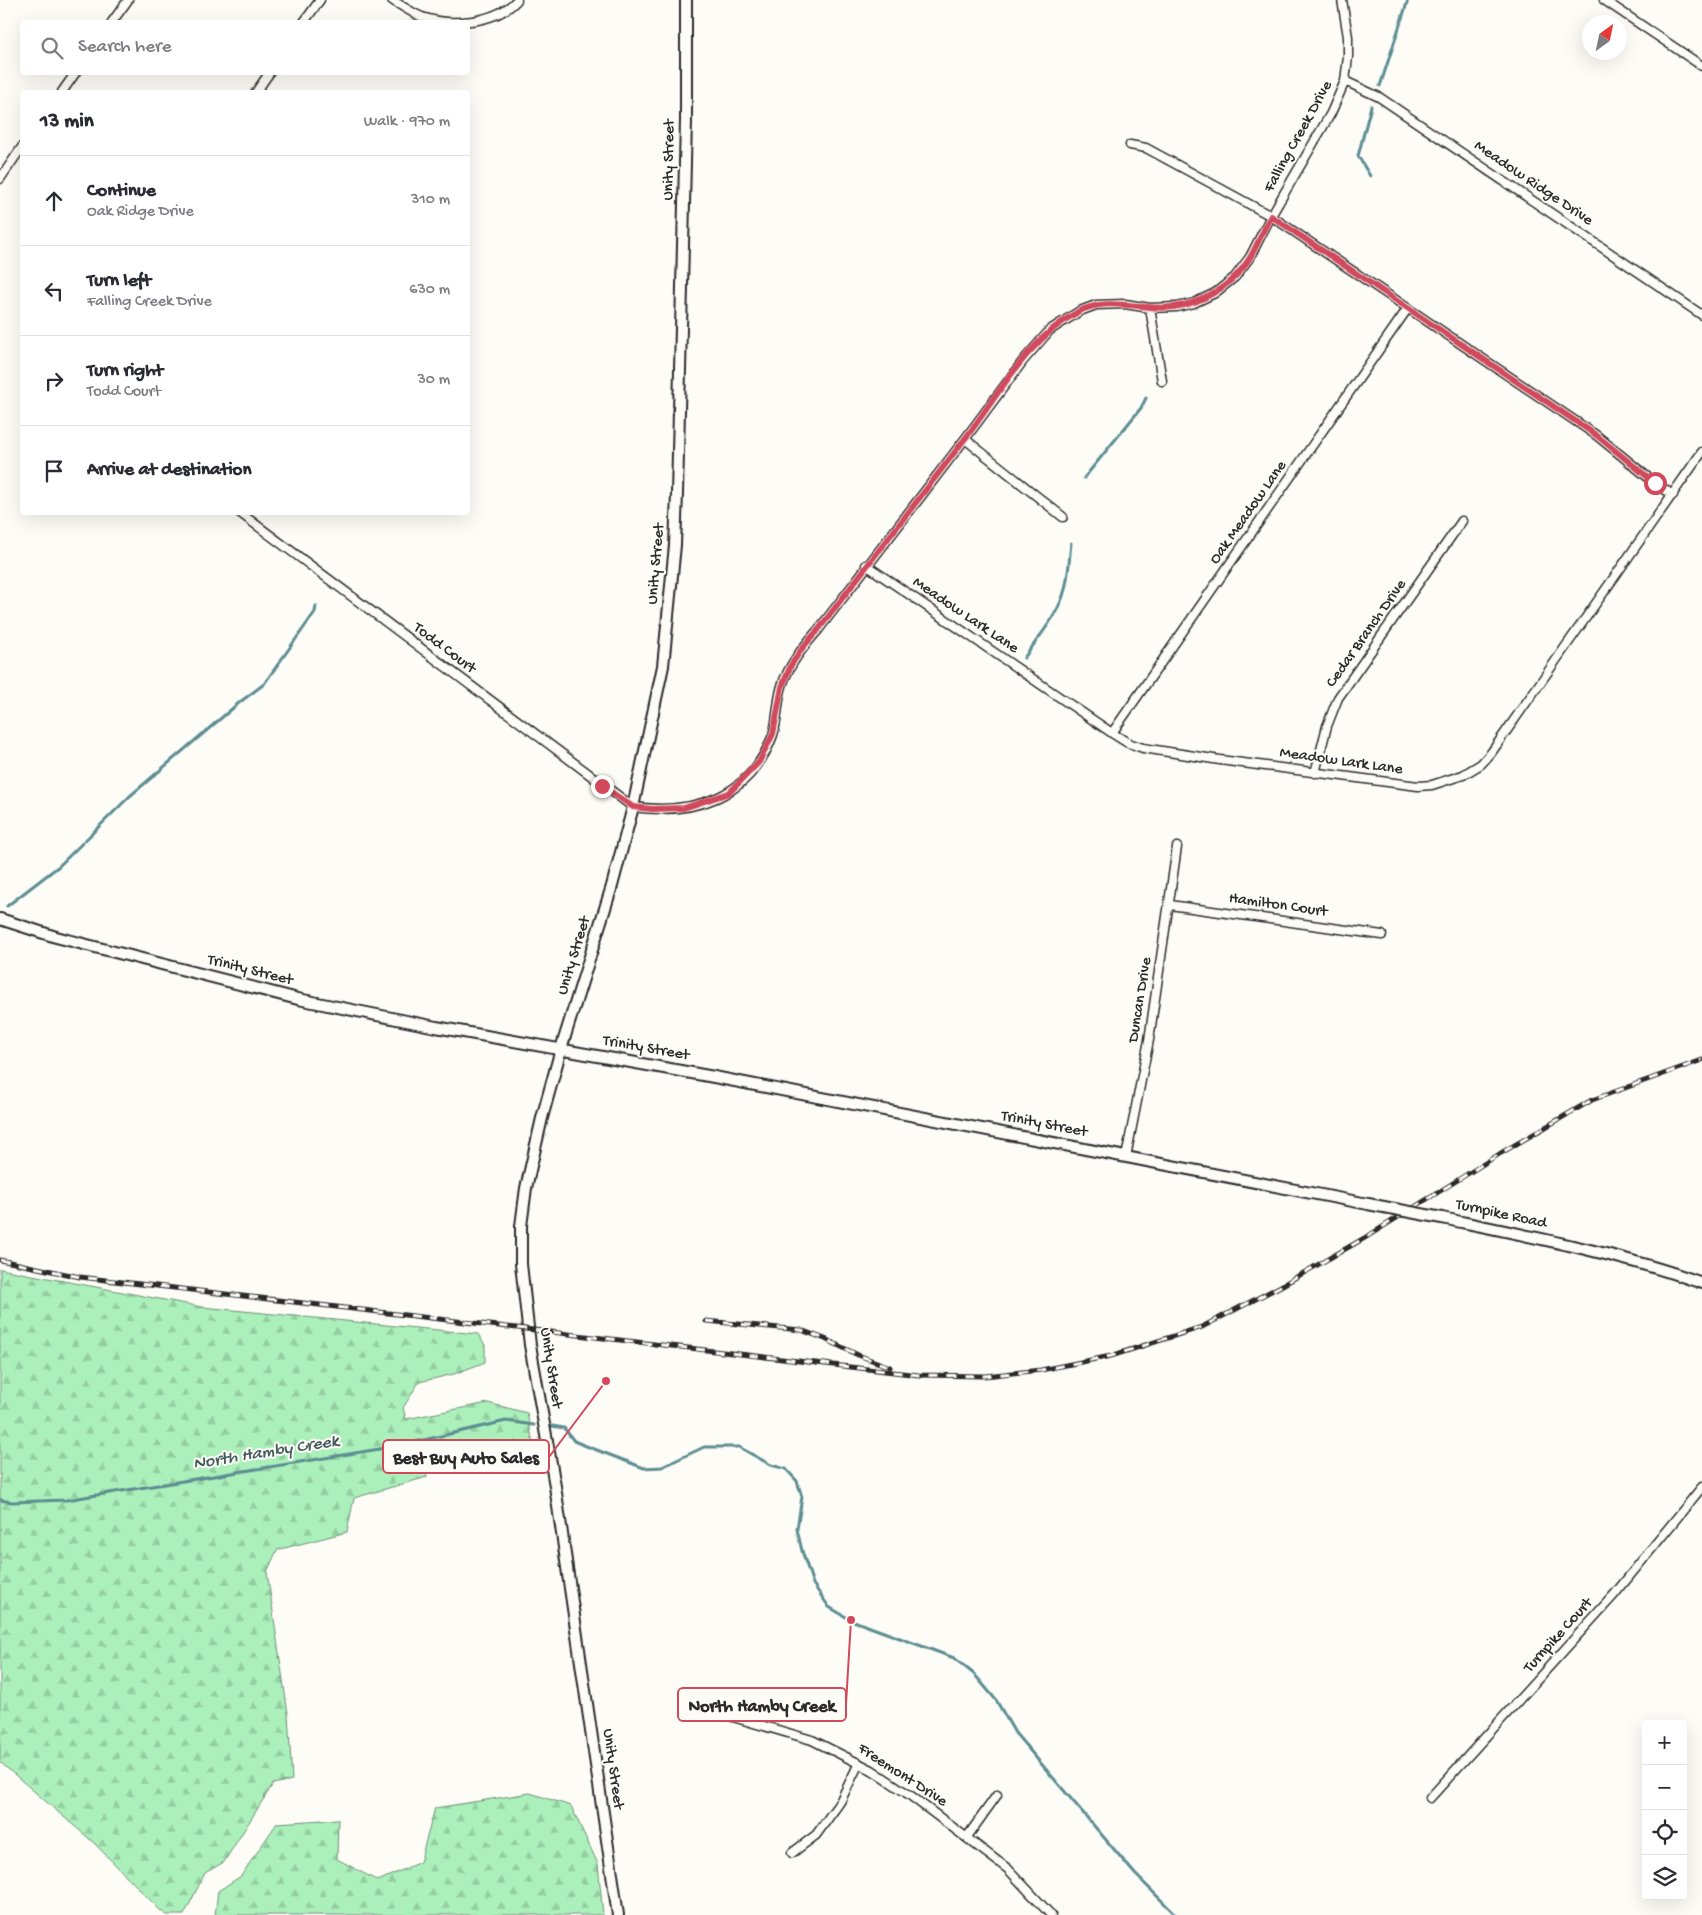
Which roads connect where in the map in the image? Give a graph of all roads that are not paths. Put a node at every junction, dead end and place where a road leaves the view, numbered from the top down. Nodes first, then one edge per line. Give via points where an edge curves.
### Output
1 (128, 0) edge
2 (320, 0) edge
3 (392, 0) edge
4 (517, 0) edge
5 (686, 0) edge
6 (1342, 0) edge
7 (1604, 0) edge
8 (113, 20) edge
9 (305, 20) edge
10 (436, 20) edge
11 (470, 21) edge
12 (1702, 66) edge
13 (74, 75) edge
14 (268, 75) edge
15 (1345, 80) junction
16 (63, 90) edge
17 (257, 90) edge
18 (1130, 144) dead end
19 (20, 150) edge
20 (0, 178) edge
21 (1271, 216) junction
22 (1150, 308) junction
23 (1408, 308) junction
24 (1702, 315) edge
25 (1162, 381) dead end
26 (965, 439) junction
27 (1702, 452) edge
28 (1672, 495) junction
29 (243, 515) edge
30 (1063, 517) dead end
31 (1462, 521) dead end
32 (866, 566) junction
33 (1112, 733) junction
34 (1315, 773) junction
35 (633, 807) junction
36 (1178, 847) dead end
37 (1170, 905) junction
38 (0, 919) edge
39 (1382, 935) dead end
40 (561, 1049) junction
41 (1126, 1157) junction
42 (1292, 1189) joint
43 (1702, 1283) edge
44 (1702, 1487) edge
45 (709, 1710) dead end
46 (860, 1763) junction
47 (997, 1795) dead end
48 (1430, 1798) dead end
49 (967, 1837) junction
50 (792, 1853) dead end
51 (618, 1915) edge
52 (1051, 1915) edge

1 - 8 street
2 - 9 street
3 - 10 street via 422,17
4 - 11 street via 499,14
5 - 35 street, Unity Street via 675,545 663,666
6 - 15 street, Falling Creek Drive via 1348,37
7 - 12 street
13 - 16 street
14 - 17 street
15 - 21 street, Falling Creek Drive via 1331,113
15 - 24 street, Meadow Ridge Drive via 1379,97
18 - 21 street via 1146,148
19 - 20 street
21 - 22 street, Falling Creek Drive via 1250,257 1235,277 1215,293 1177,307
21 - 23 street
22 - 25 street
22 - 26 street, Falling Creek Drive via 1125,304 1096,305 1050,330 1023,360
23 - 28 street via 1596,435
23 - 33 street, Oak Meadow Lane
26 - 30 street
26 - 32 street, Falling Creek Drive
27 - 28 street, Meadow Lark Lane
28 - 34 street, Meadow Lark Lane via 1526,705 1481,764 1455,778 1418,786
29 - 35 street, Todd Court
31 - 34 street, Cedar Branch Drive via 1338,698
32 - 33 street, Meadow Lark Lane
32 - 35 street, Falling Creek Drive via 791,665 782,687 773,734 748,776 729,793 684,808
33 - 34 street, Meadow Lark Lane via 1143,748
35 - 40 street, Unity Street
36 - 37 street, Duncan Drive
37 - 39 street, Hamilton Court
37 - 41 street, Duncan Drive via 1150,1040
38 - 40 street, Trinity Street via 56,937 298,999
40 - 41 street, Trinity Street
40 - 51 street, Unity Street via 526,1188 520,1226 521,1264 530,1345 555,1486
41 - 42 street, Trinity Street
42 - 43 street, Turnpike Road, bridge via 1569,1244
44 - 48 street, Turnpike Court via 1614,1595
45 - 46 street, Freemont Drive via 812,1740
46 - 49 street, Freemont Drive
46 - 50 street via 840,1802 816,1835
47 - 49 street
49 - 52 street, Freemont Drive via 1008,1869

